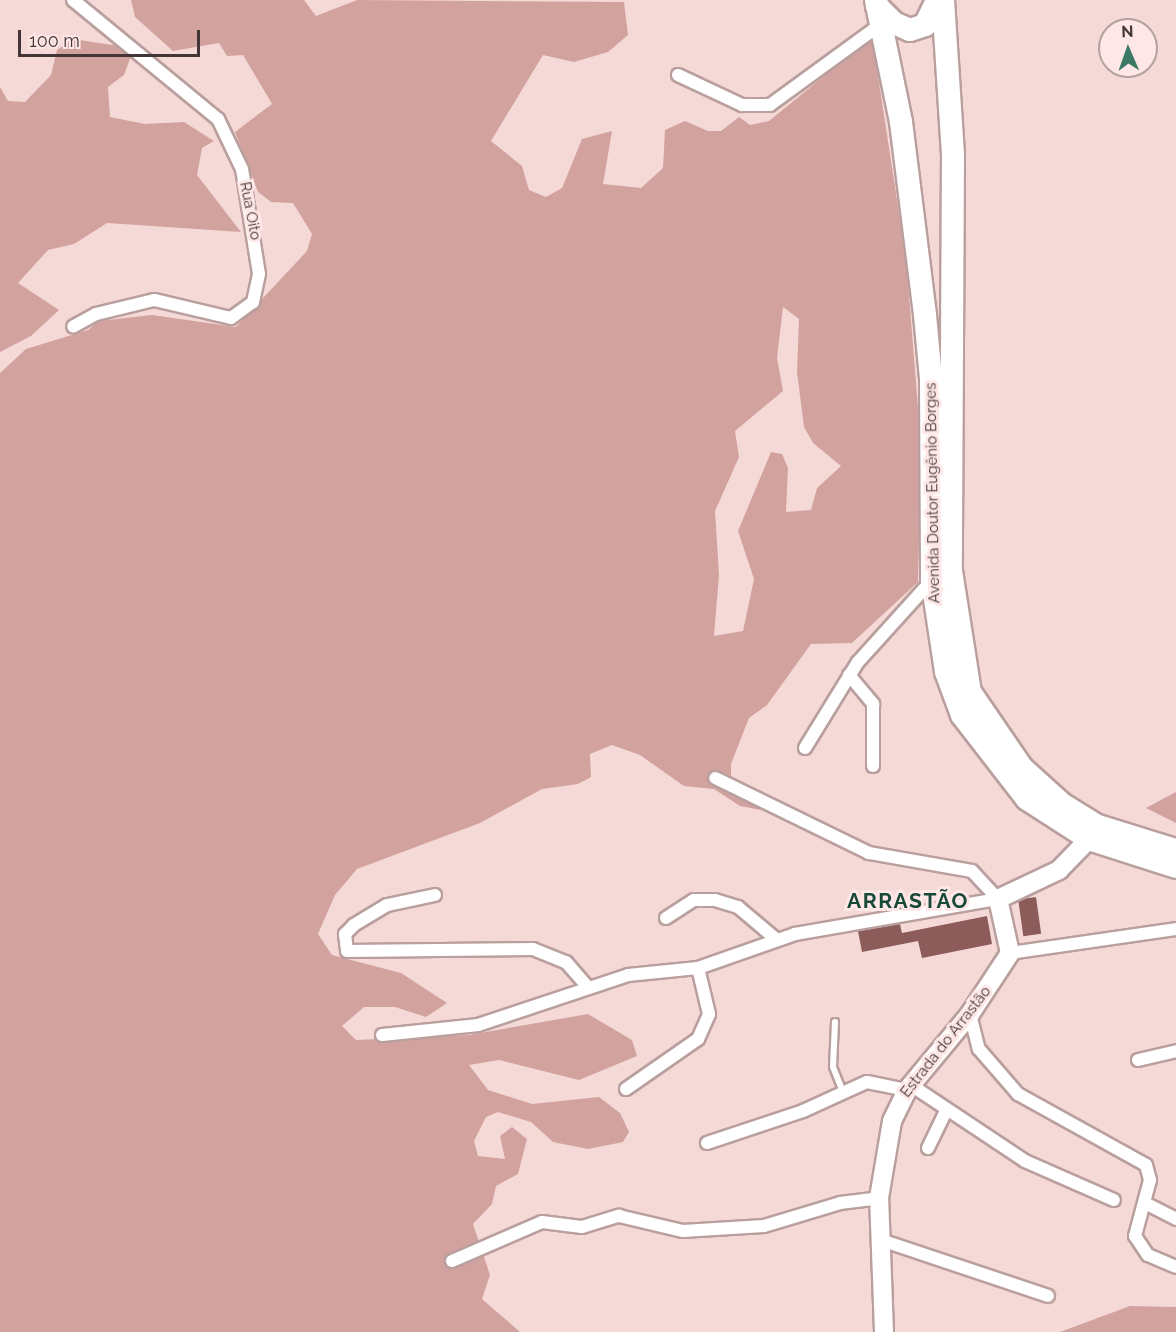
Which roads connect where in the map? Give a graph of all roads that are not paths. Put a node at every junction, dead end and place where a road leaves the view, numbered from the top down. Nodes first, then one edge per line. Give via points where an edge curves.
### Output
1 (73, 0) edge
2 (936, 0) edge
3 (943, 0) edge
4 (878, 10) edge
5 (678, 75) dead end
6 (74, 327) dead end
7 (932, 579) junction
8 (849, 675) junction
9 (806, 748) dead end
10 (873, 766) dead end
11 (715, 778) dead end
12 (1089, 839) junction
13 (1176, 850) edge
14 (1176, 867) edge
15 (435, 895) dead end
16 (998, 899) junction
17 (666, 918) dead end
18 (1176, 929) edge
19 (777, 940) junction
20 (1010, 953) junction
21 (698, 968) junction
22 (588, 987) junction
23 (970, 1014) junction
24 (835, 1022) dead end
25 (382, 1035) dead end
26 (1176, 1052) edge
27 (1138, 1060) dead end
28 (909, 1088) junction
29 (626, 1089) dead end
30 (842, 1089) junction
31 (946, 1111) junction
32 (707, 1143) dead end
33 (928, 1148) dead end
34 (879, 1198) junction
35 (1113, 1200) dead end
36 (1144, 1203) junction
37 (1176, 1219) edge
38 (881, 1240) junction
39 (452, 1261) dead end
40 (1176, 1267) edge
41 (1048, 1296) dead end
42 (884, 1332) edge

1 - 6 street, Rua Oito via 89,19 219,119 242,169 259,274 253,302 231,318 154,300 96,314
2 - 4 highway via 925,25 910,30
3 - 13 highway, Avenida Doutor Eugênio Borges via 953,154 951,571 970,692 1022,768 1062,804 1095,825
4 - 5 street via 770,105 742,105
4 - 7 highway, Avenida Doutor Eugênio Borges via 903,134 930,367
7 - 8 street
7 - 12 highway, Avenida Doutor Eugênio Borges via 946,672 962,715 1027,799
8 - 9 street
8 - 10 street via 873,704
11 - 16 street via 869,853 972,871
12 - 14 highway, Avenida Doutor Eugênio Borges
12 - 16 street via 1059,870
15 - 22 street via 387,905 354,926 345,934 347,951 533,949 566,962
16 - 19 street
16 - 20 street
17 - 19 street via 694,900 715,900 738,907
18 - 20 street
19 - 21 street
20 - 23 street, Estrada do Arrastão
21 - 22 street via 628,975
21 - 29 street via 709,1014 698,1039
22 - 25 street via 478,1025
23 - 28 street, Estrada do Arrastão
23 - 36 street via 979,1049 1018,1094 1146,1165 1150,1180
24 - 30 lane via 833,1067
26 - 27 street
28 - 30 street via 882,1082
28 - 31 street
28 - 34 street, Estrada do Arrastão via 886,1142
30 - 32 street via 803,1111
31 - 33 street
31 - 35 street via 1025,1161
34 - 38 street, Estrada do Arrastão
34 - 39 street via 840,1203 764,1226 682,1232 619,1216 582,1227 542,1222
36 - 37 street
36 - 40 street via 1136,1227 1138,1245
38 - 41 street
38 - 42 street, Estrada do Arrastão

